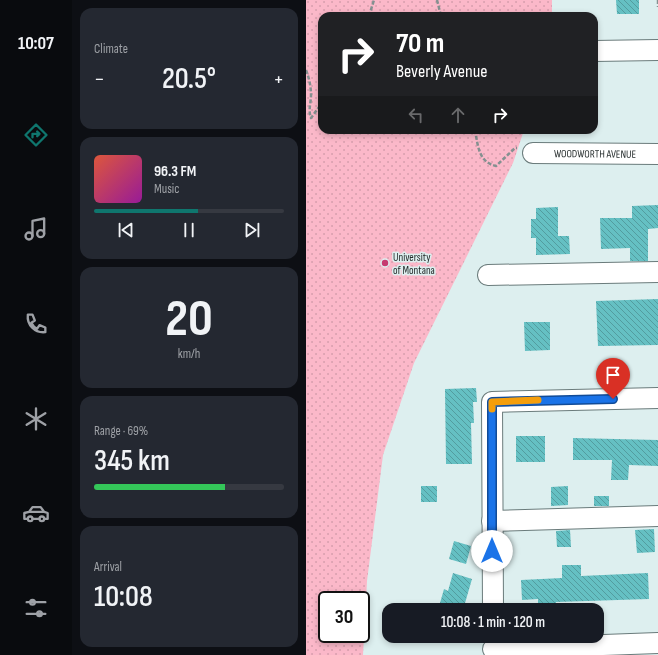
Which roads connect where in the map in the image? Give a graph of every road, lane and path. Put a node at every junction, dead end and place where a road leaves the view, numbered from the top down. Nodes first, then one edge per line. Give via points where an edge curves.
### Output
1 (374, 0) edge
2 (437, 0) edge
3 (658, 0) edge
4 (658, 7) edge
5 (370, 12) edge
6 (439, 12) edge
7 (598, 50) edge
8 (658, 50) edge
9 (306, 70) edge
10 (318, 109) edge
11 (476, 134) edge
12 (533, 153) joint
13 (658, 154) edge
14 (658, 272) edge
15 (488, 275) dead end
16 (658, 398) edge
17 (658, 516) edge
18 (492, 521) junction
19 (493, 603) edge
20 (658, 643) edge
21 (493, 647) edge

1 - 5 path
2 - 6 path
3 - 4 path
7 - 8 street
9 - 10 path via 310,81 311,118
11 - 12 path via 480,155 487,164 496,166 515,148
12 - 13 street, WOODWORTH AVENUE
14 - 15 street
16 - 18 street via 492,402
17 - 18 street
18 - 19 street
20 - 21 street

